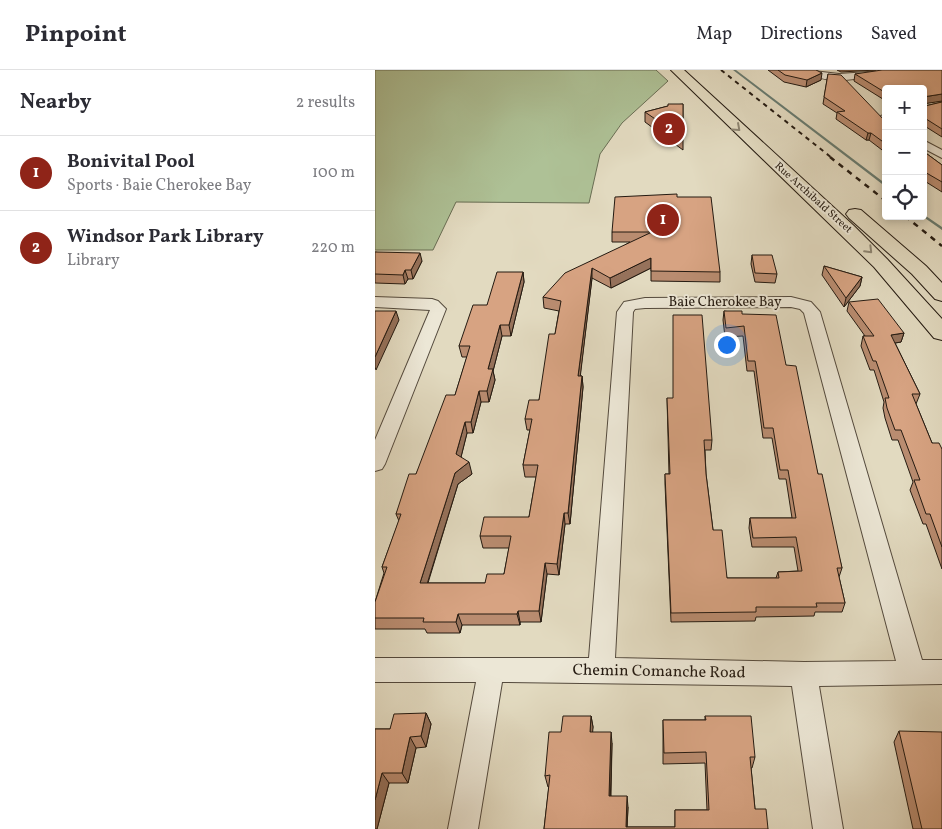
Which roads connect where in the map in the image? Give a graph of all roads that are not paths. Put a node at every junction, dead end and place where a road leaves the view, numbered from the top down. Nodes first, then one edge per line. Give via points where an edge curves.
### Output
1 (677, 70) edge
2 (686, 70) edge
3 (810, 70) edge
4 (892, 70) edge
5 (927, 146) edge
6 (942, 155) edge
7 (823, 186) dead end
8 (846, 206) dead end
9 (919, 270) junction
10 (942, 286) edge
11 (942, 295) edge
12 (375, 302) edge
13 (938, 322) edge
14 (375, 464) edge
15 (375, 670) edge
16 (601, 670) junction
17 (491, 672) junction
18 (912, 672) junction
19 (942, 672) edge
20 (803, 674) junction
21 (463, 829) edge
22 (828, 829) edge

1 -> 13 main road, Rue Archibald Street via 853,234
2 - 7 main road, Rue Archibald Street
3 - 4 street via 833,77
5 - 6 street
8 - 9 main road, Rue Archibald Street
9 - 10 main road
9 - 11 main road, Rue Archibald Street
12 - 14 street via 432,304 438,309
15 - 17 street, Chemin Comanche Road
16 - 17 street, Chemin Comanche Road
16 - 18 street, Baie Cherokee Bay via 625,312 630,305 645,303 791,302 805,305 812,312
16 - 20 street, Chemin Comanche Road
17 - 21 street
18 - 19 street, Chemin Comanche Road
18 - 20 street, Chemin Comanche Road
20 - 22 street

